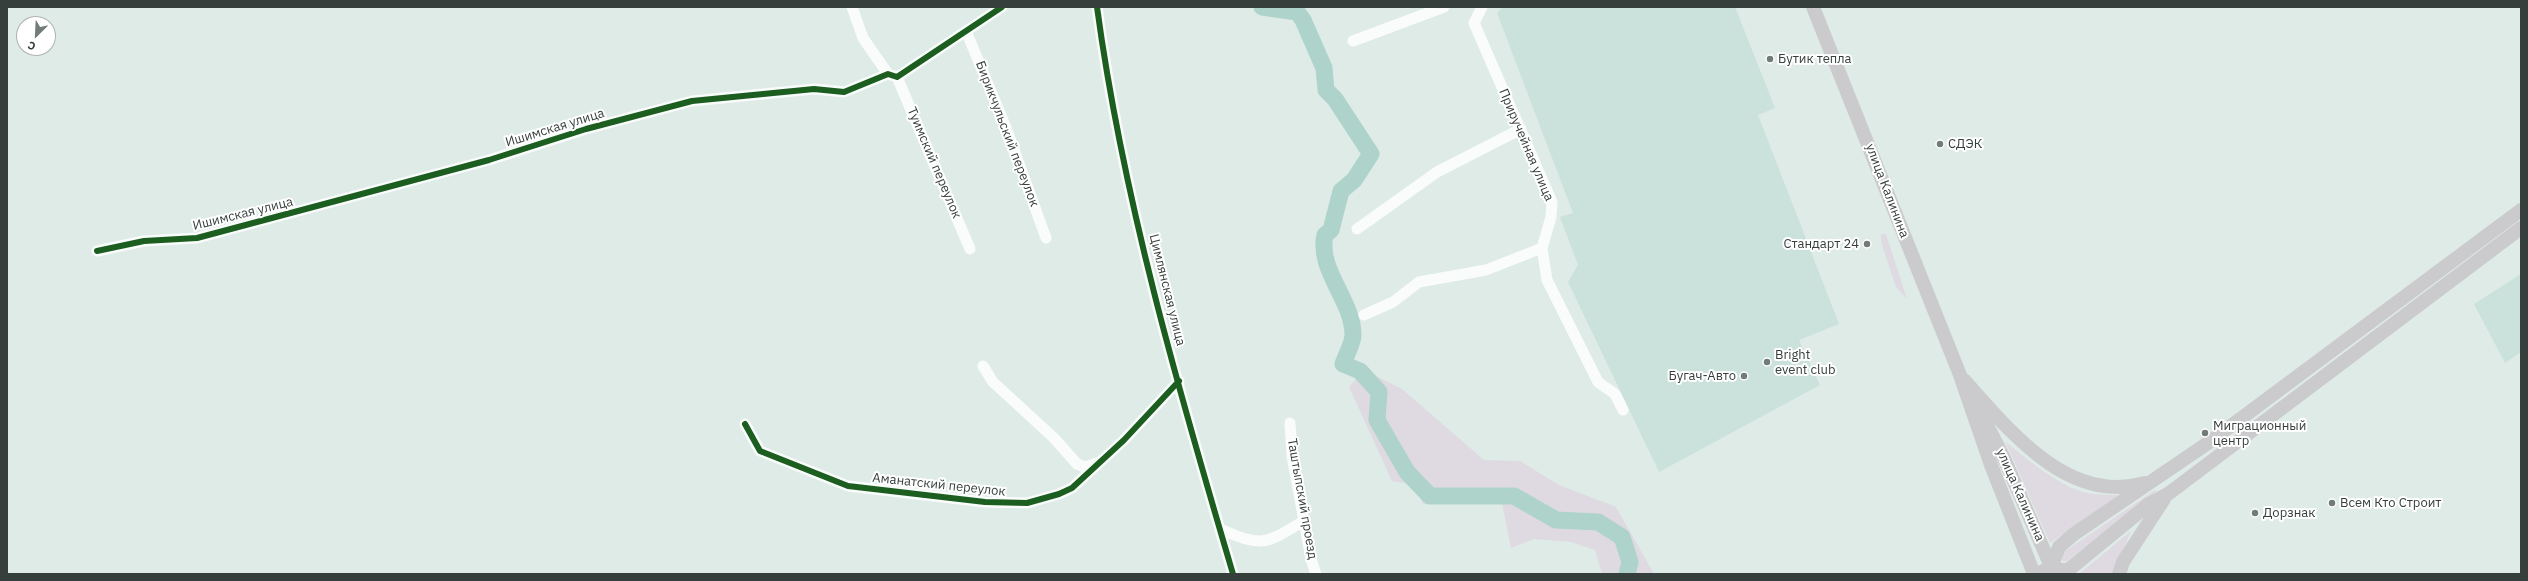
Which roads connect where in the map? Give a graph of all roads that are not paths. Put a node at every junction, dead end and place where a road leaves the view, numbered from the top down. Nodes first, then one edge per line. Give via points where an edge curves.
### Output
1 (852, 7) edge
2 (1002, 7) edge
3 (1097, 7) edge
4 (1444, 7) edge
5 (1482, 7) edge
6 (1814, 7) edge
7 (966, 31) junction
8 (1353, 41) dead end
9 (893, 76) junction
10 (1521, 129) junction
11 (2521, 210) edge
12 (2521, 228) edge
13 (1357, 229) dead end
14 (1046, 238) dead end
15 (1542, 248) junction
16 (970, 249) dead end
17 (97, 251) dead end
18 (1364, 315) dead end
19 (983, 366) dead end
20 (1960, 375) junction
21 (1179, 381) junction
22 (1623, 410) dead end
23 (1290, 423) dead end
24 (745, 424) dead end
25 (1101, 462) junction
26 (2157, 480) junction
27 (2168, 494) junction
28 (1305, 520) junction
29 (1220, 529) junction
30 (2053, 571) edge
31 (1233, 574) edge
32 (1316, 574) edge
33 (2034, 574) edge
34 (2038, 574) edge
35 (2119, 574) edge

1 - 9 street, Туимский переулок via 863,38
2 - 7 street, Ишимская улица
3 - 21 street, Цимлянская улица via 1131,194
4 - 8 street
5 - 10 street, Приручейная улица via 1474,23
6 - 20 main road, улица Калинина
7 - 9 street, Ишимская улица
7 - 14 street, Бирикчульский переулок via 1007,130
9 - 16 street, Туимский переулок
9 - 17 street, Ишимская улица via 844,92 814,89 692,101 586,128 489,160 197,238 144,241
10 - 13 street via 1436,172
10 - 15 street, Приручейная улица via 1552,202 1551,217
11 - 26 main road
12 - 27 main road
15 - 18 street via 1486,270 1419,282 1393,302
15 - 22 street, Приручейная улица via 1547,280 1598,382 1615,394
19 - 25 street via 992,382 1054,438 1077,464 1085,467
20 - 26 main road via 2031,450 2082,482 2112,487 2133,486
20 - 30 main road, улица Калинина via 2003,456
20 - 33 main road, улица Калинина via 1991,465
21 - 25 street, Аманатский переулок
21 - 29 street, Цимлянская улица
23 - 28 street, Таштыпский проезд via 1292,456
24 - 25 street, Аманатский переулок via 760,451 832,481 853,487 985,502 1027,503 1059,494 1072,488
26 - 30 main road via 2119,503 2059,547
27 - 30 main road via 2149,504 2072,567 2065,571
27 - 35 main road via 2123,562
28 - 29 street via 1267,542 1243,539
28 - 32 street, Таштыпский проезд
29 - 31 street, Цимлянская улица
30 - 34 main road

